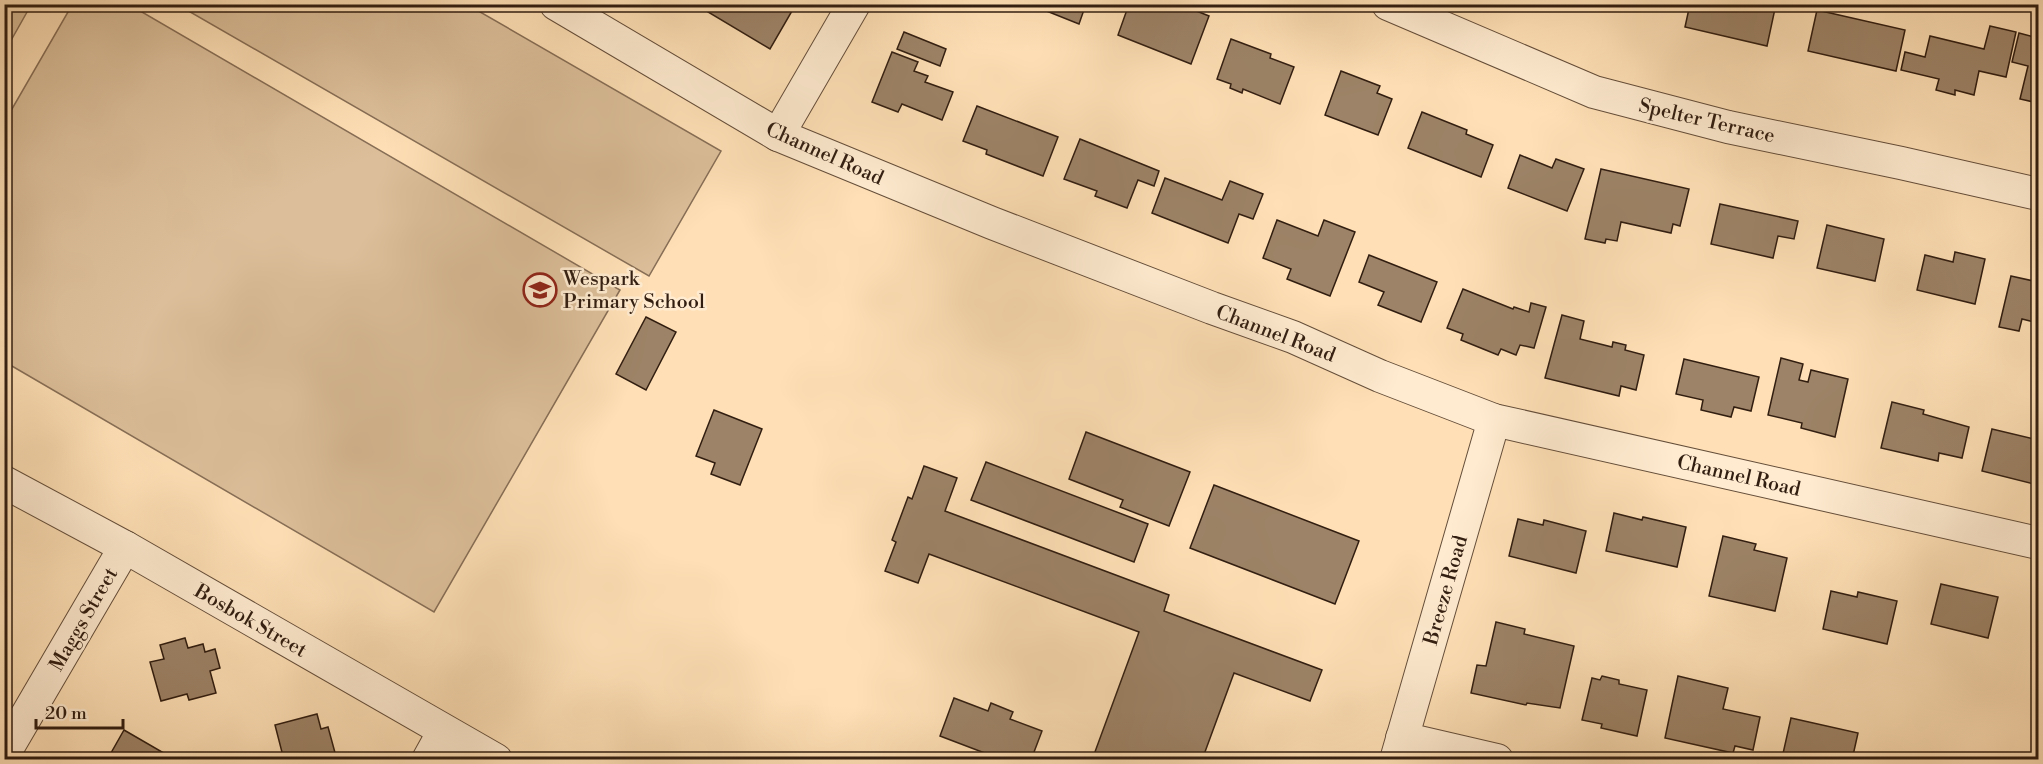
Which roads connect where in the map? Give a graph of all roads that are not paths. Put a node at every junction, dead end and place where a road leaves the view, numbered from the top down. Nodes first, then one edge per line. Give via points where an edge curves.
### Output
1 (556, 4) edge
2 (854, 4) edge
3 (1388, 4) edge
4 (778, 135) junction
5 (2038, 194) edge
6 (1494, 420) junction
7 (4, 483) edge
8 (2038, 543) edge
9 (125, 547) junction
10 (444, 731) junction
11 (1399, 748) edge
12 (4, 754) edge
13 (428, 759) edge
14 (496, 759) edge
15 (1497, 759) edge

1 - 4 street, Channel Road
2 - 4 street
3 - 5 street, Spelter Terrace via 1594,92 1728,127
4 - 6 street, Channel Road
6 - 8 street, Channel Road
6 - 11 street, Breeze Road
7 - 9 street, Bosbok Street
9 - 10 street, Bosbok Street
9 - 12 street, Maggs Street
10 - 13 street
10 - 14 street, Bosbok Street
11 - 15 street

